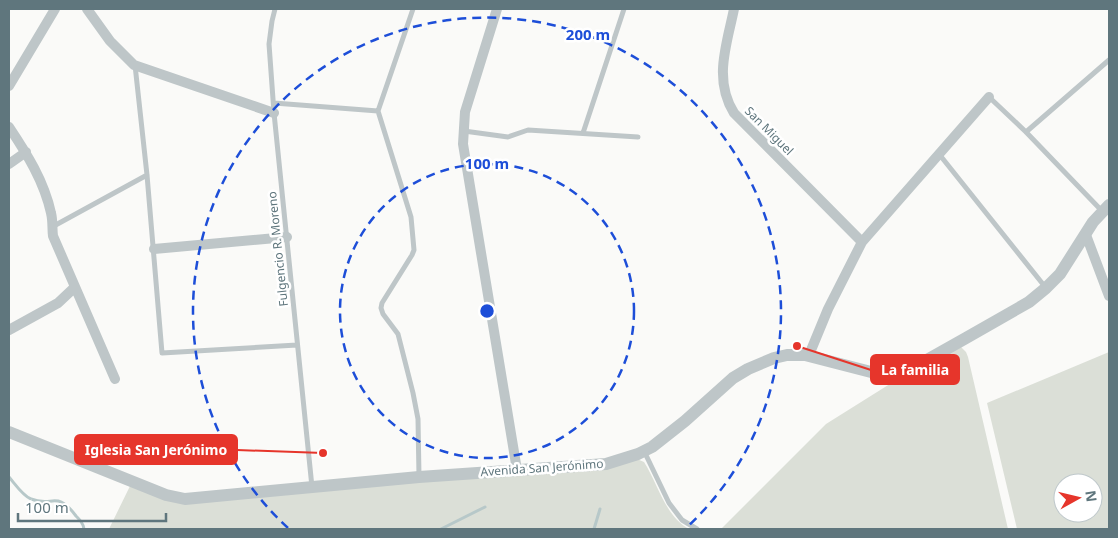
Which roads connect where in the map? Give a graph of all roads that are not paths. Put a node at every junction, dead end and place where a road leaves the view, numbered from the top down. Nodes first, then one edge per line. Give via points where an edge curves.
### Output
1 (55, 9) edge
2 (86, 9) edge
3 (275, 9) edge
4 (413, 9) edge
5 (497, 9) edge
6 (624, 9) edge
7 (734, 9) edge
8 (1109, 60) edge
9 (134, 65) junction
10 (9, 86) edge
11 (989, 97) joint
12 (274, 108) junction
13 (378, 111) junction
14 (9, 127) edge
15 (463, 130) junction
16 (1026, 132) junction
17 (583, 133) junction
18 (638, 138) dead end
19 (26, 152) junction
20 (938, 154) junction
21 (9, 164) edge
22 (147, 175) junction
23 (1106, 208) edge
24 (52, 227) junction
25 (1086, 235) junction
26 (287, 237) junction
27 (862, 242) junction
28 (154, 249) junction
29 (74, 287) junction
30 (1046, 288) junction
31 (1109, 296) edge
32 (9, 330) edge
33 (297, 345) junction
34 (808, 355) junction
35 (115, 379) dead end
36 (9, 432) edge
37 (644, 451) junction
38 (517, 470) junction
39 (419, 477) junction
40 (312, 487) junction
41 (697, 529) edge

1 - 10 street
2 - 9 street via 110,41
3 - 12 lane, Fulgencio R. Moreno via 269,44
4 - 13 lane
5 - 15 street via 470,91
6 - 17 lane
7 - 27 street, San Miguel via 722,73 723,90 734,113
8 - 16 lane
9 - 12 street
9 - 22 lane
11 - 16 lane
11 - 20 street
12 - 13 lane
12 - 26 lane, Fulgencio R. Moreno
13 - 39 lane via 412,222 414,250 381,308 398,334 414,393
14 - 19 street
15 - 17 lane via 508,137 528,130
15 - 38 street
16 - 23 lane
17 - 18 lane
19 - 21 street
19 - 24 street via 40,178 51,212
20 - 27 street
20 - 30 lane
22 - 24 lane
22 - 28 lane
23 - 25 street, Avenida San Jerónimo
24 - 29 street
25 - 30 street, Avenida San Jerónimo via 1060,274
25 - 31 street
26 - 28 street
26 - 33 lane, Fulgencio R. Moreno
27 - 34 street
28 - 33 lane via 162,353
29 - 32 street via 58,303
29 - 35 street
30 - 34 street, Avenida San Jerónimo via 966,338 918,365 898,372 871,372
33 - 40 lane, Fulgencio R. Moreno
34 - 37 street, Avenida San Jerónimo via 787,355 748,369 733,378 666,438
36 - 40 street, Avenida San Jerónimo via 166,496 185,499
37 - 38 street, Avenida San Jerónimo via 606,464
37 - 41 lane via 669,504 682,520
38 - 39 street, Avenida San Jerónimo
39 - 40 street, Avenida San Jerónimo

